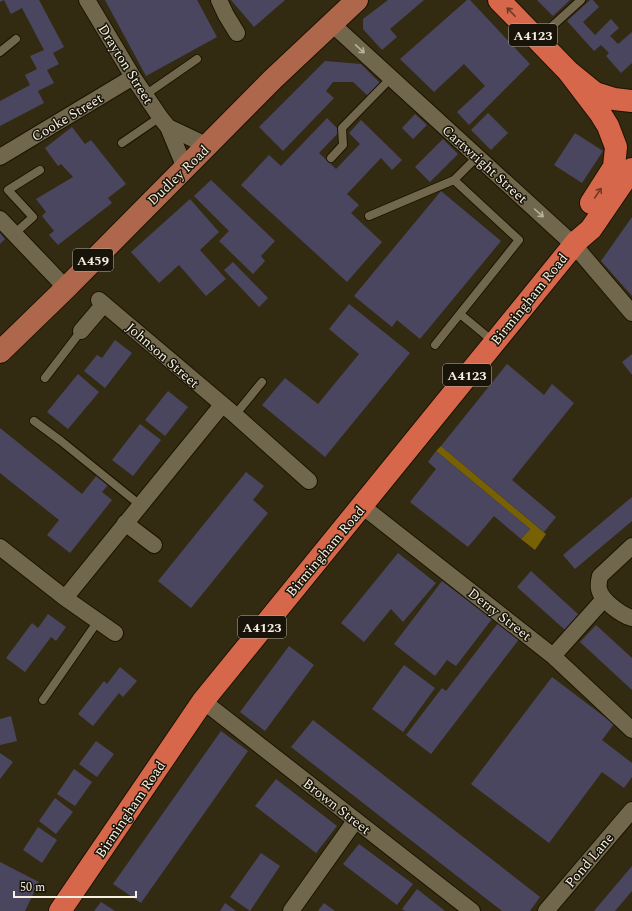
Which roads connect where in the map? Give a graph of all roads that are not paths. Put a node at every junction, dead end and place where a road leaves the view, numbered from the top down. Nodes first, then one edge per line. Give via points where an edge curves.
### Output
1 (87, 0) edge
2 (219, 0) edge
3 (357, 0) edge
4 (499, 0) edge
5 (580, 0) edge
6 (332, 23) junction
7 (238, 33) dead end
8 (16, 39) dead end
9 (537, 39) junction
10 (0, 52) edge
11 (198, 59) dead end
12 (568, 70) junction
13 (133, 77) junction
14 (391, 78) junction
15 (145, 95) junction
16 (632, 100) edge
17 (164, 122) junction
18 (122, 143) dead end
19 (208, 146) junction
20 (477, 157) junction
21 (0, 158) edge
22 (331, 158) dead end
23 (186, 168) junction
24 (632, 169) edge
25 (40, 170) dead end
26 (454, 180) junction
27 (369, 216) dead end
28 (0, 219) edge
29 (14, 234) junction
30 (575, 243) junction
31 (66, 288) junction
32 (632, 312) edge
33 (460, 314) junction
34 (81, 332) joint
35 (494, 342) junction
36 (435, 345) dead end
37 (0, 352) edge
38 (45, 378) dead end
39 (262, 382) dead end
40 (228, 410) junction
41 (34, 421) dead end
42 (309, 481) dead end
43 (140, 505) junction
44 (362, 506) junction
45 (125, 523) junction
46 (154, 545) dead end
47 (632, 546) edge
48 (0, 547) edge
49 (65, 598) junction
50 (604, 599) junction
51 (632, 618) edge
52 (98, 621) junction
53 (114, 633) dead end
54 (553, 656) junction
55 (43, 700) dead end
56 (203, 701) junction
57 (632, 730) edge
58 (632, 810) edge
59 (355, 821) junction
60 (60, 911) edge
61 (291, 911) edge
62 (472, 911) edge
63 (546, 911) edge

1 - 13 street, Drayton Street
2 - 7 street
3 - 6 main road, Dudley Road / A459
9 -> 4 highway, A4123
5 - 9 lane
6 -> 14 street, Cartwright Street
6 - 19 main road, Dudley Road / A459
8 - 10 lane
9 - 12 highway, A4123
11 - 15 lane
12 - 16 highway, A4123 via 595,93 614,99
30 -> 12 highway, A4123 via 580,221 614,167 616,148 608,126
13 - 15 street, Drayton Street
13 - 21 street, Cooke Street
14 - 20 street, Cartwright Street
14 - 22 lane via 342,128 343,145
15 - 17 street, Drayton Street
17 - 18 lane
17 - 19 street
17 - 23 street, Drayton Street
19 - 23 main road, Dudley Road / A459
20 - 26 lane
20 -> 30 street, Cartwright Street
23 - 31 main road, Dudley Road / A459
24 - 30 highway, A4123 via 591,229
25 - 29 lane via 8,190 33,217
26 - 27 lane
26 - 33 lane via 519,240
28 - 29 street
29 - 31 street
30 - 32 street, Cartwright Street
30 - 35 highway, Birmingham Road / A4123
31 - 37 main road, Dudley Road / A459
33 - 35 lane
33 - 36 lane
34 - 38 lane
34 - 40 street, Johnson Street via 101,302
35 - 44 highway, Birmingham Road / A4123
39 - 40 lane
40 - 42 street, Johnson Street
40 - 43 street
41 - 43 lane
43 - 45 street
44 - 54 street, Derry Street
44 - 56 highway, Birmingham Road / A4123
45 - 46 street
45 - 49 street
47 - 50 street via 600,576 599,590
48 - 49 street
49 - 52 street
50 - 51 street via 624,615
50 - 54 street
52 - 53 street
52 - 55 lane
54 - 57 street, Derry Street
56 - 59 street, Brown Street
56 - 60 highway, Birmingham Road / A4123
58 - 63 street, Pond Lane
59 - 61 street
59 - 62 street, Brown Street

